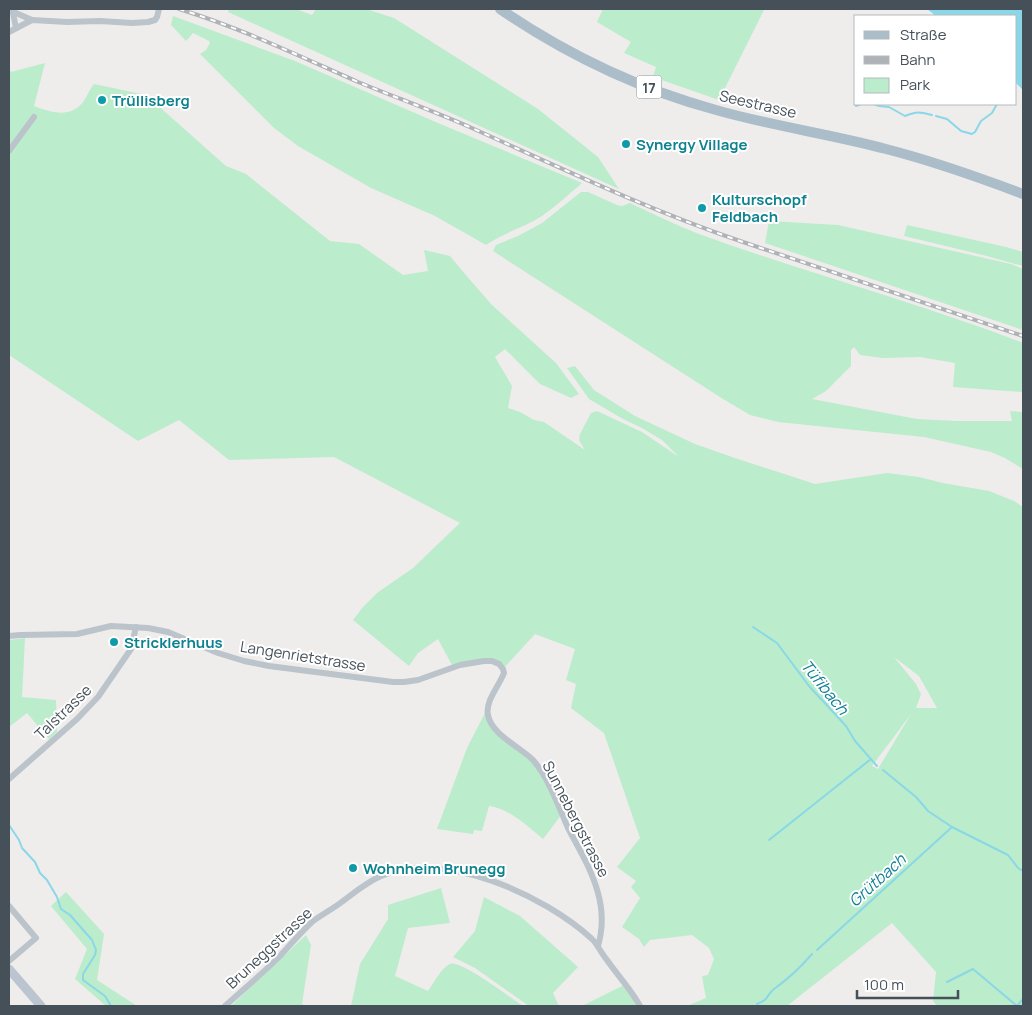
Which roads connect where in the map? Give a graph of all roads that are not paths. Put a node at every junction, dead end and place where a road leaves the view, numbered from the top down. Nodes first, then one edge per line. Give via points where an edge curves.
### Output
1 (500, 9) edge
2 (159, 11) edge
3 (11, 12) edge
4 (32, 20) junction
5 (16, 28) junction
6 (9, 32) edge
7 (34, 117) dead end
8 (9, 151) edge
9 (1023, 194) edge
10 (136, 627) junction
11 (9, 636) edge
12 (487, 709) joint
13 (9, 778) edge
14 (9, 906) edge
15 (598, 946) junction
16 (9, 962) edge
17 (9, 969) edge
18 (41, 1006) edge
19 (225, 1006) edge
20 (640, 1006) edge

1 - 9 main road, Seestrasse / 17 via 569,51 665,93 716,110 896,151
2 - 4 street via 155,20 140,23
3 - 4 street
3 - 5 street
4 - 5 street
5 - 6 street
7 - 8 street
10 - 11 street, Langenrietstrasse via 111,626 77,634
10 - 12 street, Langenrietstrasse via 161,630 244,661 393,682 418,680 479,661 494,662 503,669 503,675
10 - 13 street, Talstrasse via 131,648 98,697
12 - 15 street, Sunnebergstrasse via 488,718 496,729 541,771 588,865 600,904 602,923
14 - 16 street via 36,938
15 - 19 street, Bruneggstrasse via 564,916 513,889 440,868 403,868 384,874 316,920
15 - 20 street
17 - 18 main road

